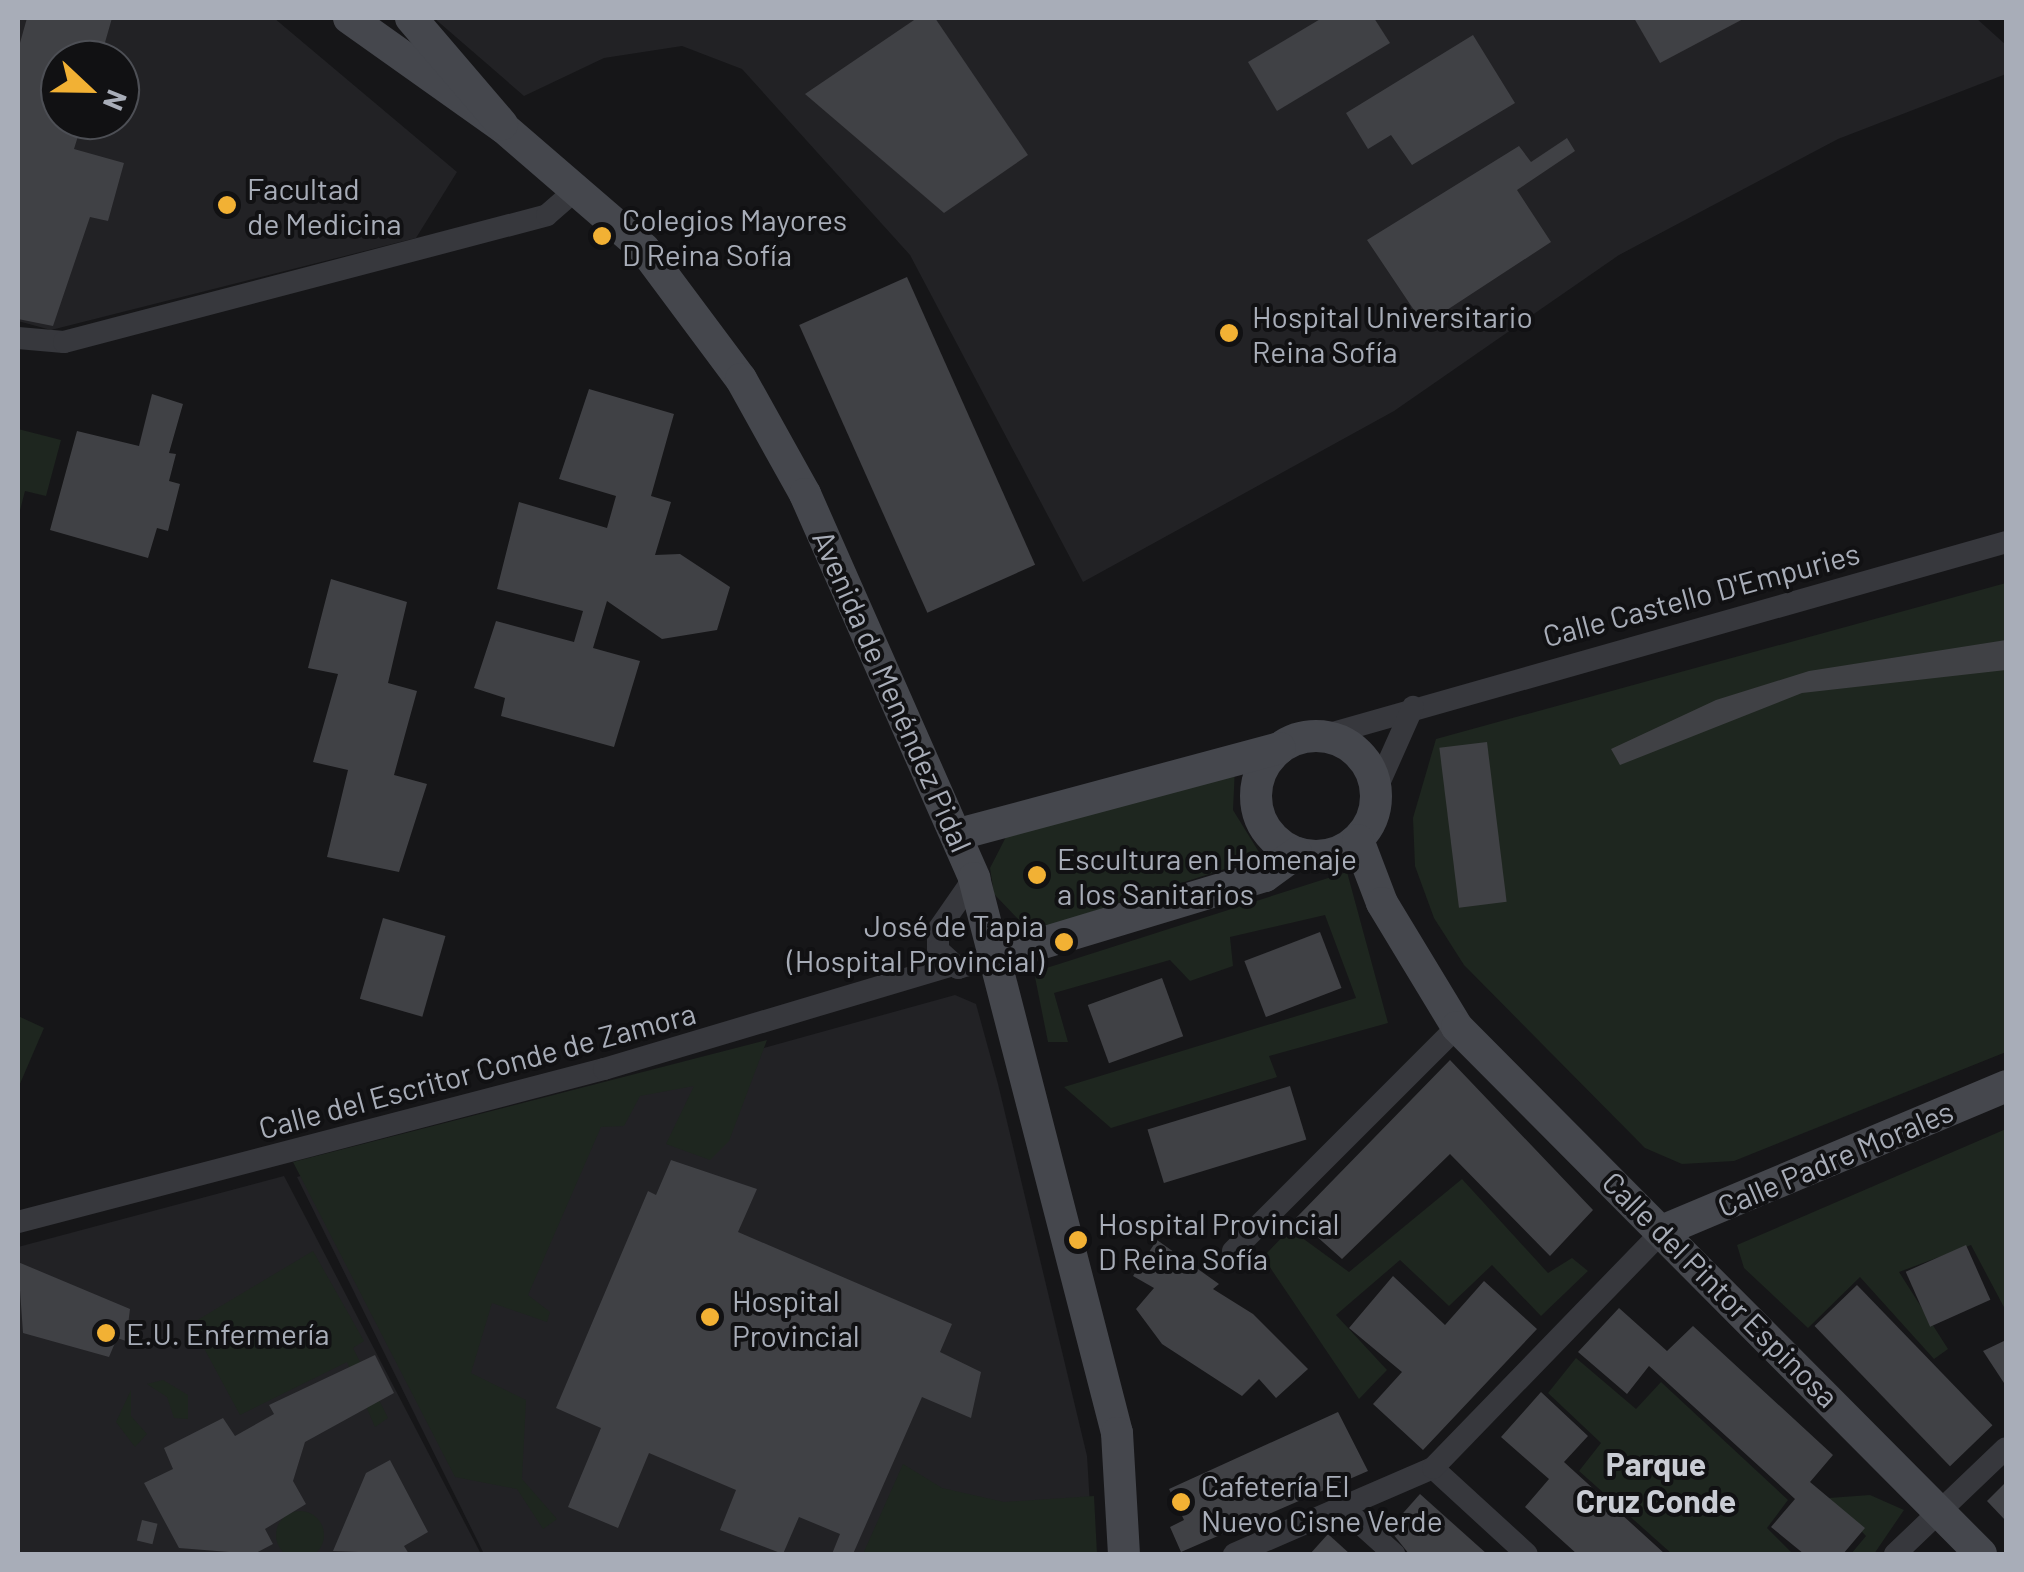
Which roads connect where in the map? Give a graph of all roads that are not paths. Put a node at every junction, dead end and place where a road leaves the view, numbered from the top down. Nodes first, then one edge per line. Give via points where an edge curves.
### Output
1 (350, 18) edge
2 (411, 18) edge
3 (504, 128) junction
4 (576, 190) junction
5 (18, 338) edge
6 (2006, 542) edge
7 (1413, 707) junction
8 (1322, 736) junction
9 (1280, 748) junction
10 (1376, 790) junction
11 (959, 834) junction
12 (1358, 840) junction
13 (1297, 854) junction
14 (974, 878) junction
15 (993, 958) junction
16 (949, 966) junction
17 (1457, 1027) junction
18 (2006, 1086) edge
19 (18, 1222) edge
20 (1664, 1230) junction
21 (1233, 1251) dead end
22 (2006, 1448) edge
23 (1433, 1468) junction
24 (1343, 1508) junction
25 (1938, 1510) junction
26 (1246, 1553) edge
27 (1124, 1554) edge
28 (1394, 1554) edge
29 (1527, 1554) edge
30 (1895, 1554) edge
31 (1981, 1554) edge

1 - 3 street, Avenida de Menéndez Pidal
2 - 3 street, Avenida de Menéndez Pidal
3 - 4 street, Avenida de Menéndez Pidal
4 - 5 street via 547,214 64,342
4 - 11 street, Avenida de Menéndez Pidal via 644,250 741,379 806,494
6 - 7 street, Calle Castello D'Empuries
7 - 8 street, Calle Castello D'Empuries
7 - 10 street
8 - 9 street
8 - 10 street via 1361,755
9 - 11 street
9 - 13 street via 1261,772 1258,812
10 - 12 street
11 - 14 street, Avenida de Menéndez Pidal
12 - 13 street via 1330,855
12 - 17 street, Calle del Pintor Espinosa via 1412,960
13 - 15 street via 1265,876
14 - 15 street, Avenida de Menéndez Pidal
14 - 16 street via 938,930
15 - 16 street, Calle del Escritor Conde de Zamora
15 - 27 street, Avenida de Menéndez Pidal via 1117,1433
16 - 19 street, Calle del Escritor Conde de Zamora via 604,1070
17 - 20 street, Calle del Pintor Espinosa
17 - 21 street
18 - 20 street, Calle Padre Morales
20 - 23 street
20 - 25 street, Calle del Pintor Espinosa
22 - 25 street
23 - 24 street
23 - 29 street
24 - 26 street
24 - 28 street
25 - 30 street
25 - 31 street, Calle del Pintor Espinosa

